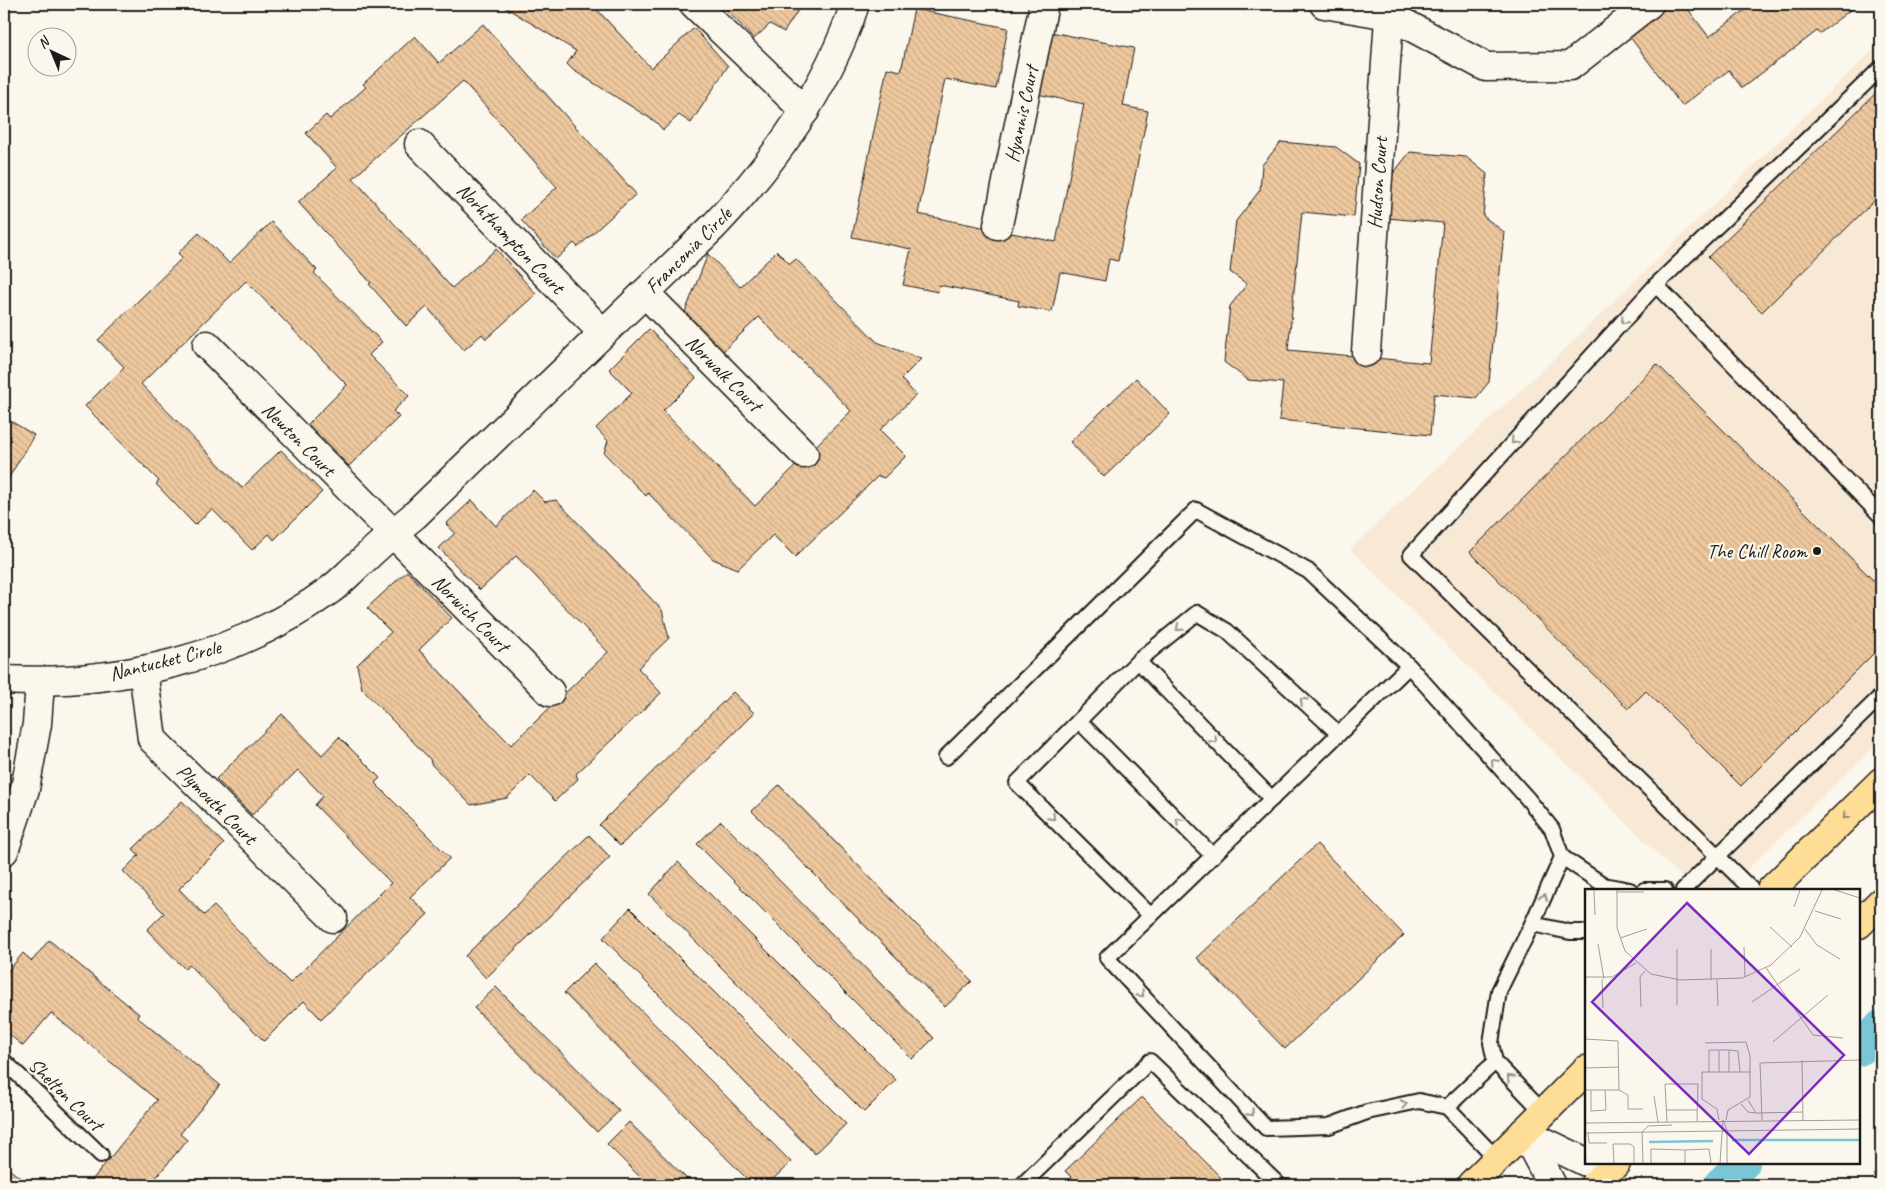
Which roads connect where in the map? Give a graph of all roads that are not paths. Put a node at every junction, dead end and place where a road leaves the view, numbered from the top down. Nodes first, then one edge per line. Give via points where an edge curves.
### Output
1 (694, 4) edge
2 (855, 4) edge
3 (1044, 4) edge
4 (1324, 4) edge
5 (1648, 4) edge
6 (1389, 10) edge
7 (1881, 68) edge
8 (805, 111) junction
9 (419, 144) dead end
10 (998, 225) dead end
11 (1656, 285) junction
12 (645, 293) junction
13 (603, 333) junction
14 (206, 345) dead end
15 (1366, 352) dead end
16 (804, 454) dead end
17 (472, 461) joint
18 (1881, 516) edge
19 (392, 533) junction
20 (1138, 661) junction
21 (1409, 666) junction
22 (143, 670) junction
23 (4, 680) edge
24 (40, 682) junction
25 (550, 692) dead end
26 (1881, 696) edge
27 (1079, 721) junction
28 (1339, 734) junction
29 (946, 758) dead end
30 (1881, 782) edge
31 (1272, 799) junction
32 (4, 851) edge
33 (1213, 856) junction
34 (1718, 857) junction
35 (1562, 858) junction
36 (1625, 889) edge
37 (1684, 889) edge
38 (1751, 889) edge
39 (1772, 889) edge
40 (1881, 902) edge
41 (1151, 916) junction
42 (333, 918) dead end
43 (1860, 923) edge
44 (1532, 924) junction
45 (1585, 932) edge
46 (4, 1061) edge
47 (1494, 1062) junction
48 (1585, 1071) edge
49 (1446, 1108) junction
50 (1544, 1113) junction
51 (1524, 1132) junction
52 (101, 1155) dead end
53 (1497, 1159) junction
54 (1585, 1163) edge
55 (1586, 1164) edge
56 (1602, 1172) edge
57 (1022, 1185) edge
58 (1279, 1185) edge
59 (1471, 1185) edge
60 (1552, 1185) edge

1 - 8 street
2 - 8 street, Franconia Circle
3 - 10 street, Hyannis Court
4 - 6 street
5 - 6 street via 1570,66 1486,67
6 - 15 street, Hudson Court
7 - 11 lane
8 - 12 street, Franconia Circle via 747,191
9 - 13 street, Norhthampton Court
11 - 18 lane
11 -> 34 lane via 1411,555
12 - 13 street, Franconia Circle
12 - 16 street, Norwalk Court
13 - 17 street, Franconia Circle
14 - 19 street, Newton Court
17 - 19 street, Nantucket Circle
19 - 22 street, Nantucket Circle via 330,590 287,617 250,637 196,657
19 - 25 street, Norwich Court
20 - 27 lane
28 -> 20 lane via 1228,631 1197,613
20 -> 31 lane
21 - 28 lane
21 - 29 lane via 1308,571 1196,510
35 -> 21 lane via 1552,829
22 - 24 street, Nantucket Circle
22 - 42 street, Plymouth Court via 152,739
23 - 24 street, Nantucket Circle
24 - 32 street via 37,724 25,789
26 - 34 lane
33 -> 27 lane
27 -> 41 lane via 1017,783
28 - 31 lane
30 -> 39 main road
31 - 33 lane
33 - 41 lane
34 - 37 lane
34 - 38 lane
35 - 36 lane via 1604,885
44 -> 35 lane
40 - 43 main road
41 -> 49 lane via 1108,958 1266,1128 1329,1126 1367,1112 1419,1101
44 - 45 lane
44 - 47 lane via 1499,991 1491,1043
46 - 52 lane, Shelton Court
47 - 49 lane
50 -> 47 lane
48 - 50 main road
49 - 53 lane
50 - 51 main road
51 - 53 main road
51 - 54 street
51 - 60 street
53 - 59 main road
55 - 56 street
57 - 58 lane via 1150,1061

